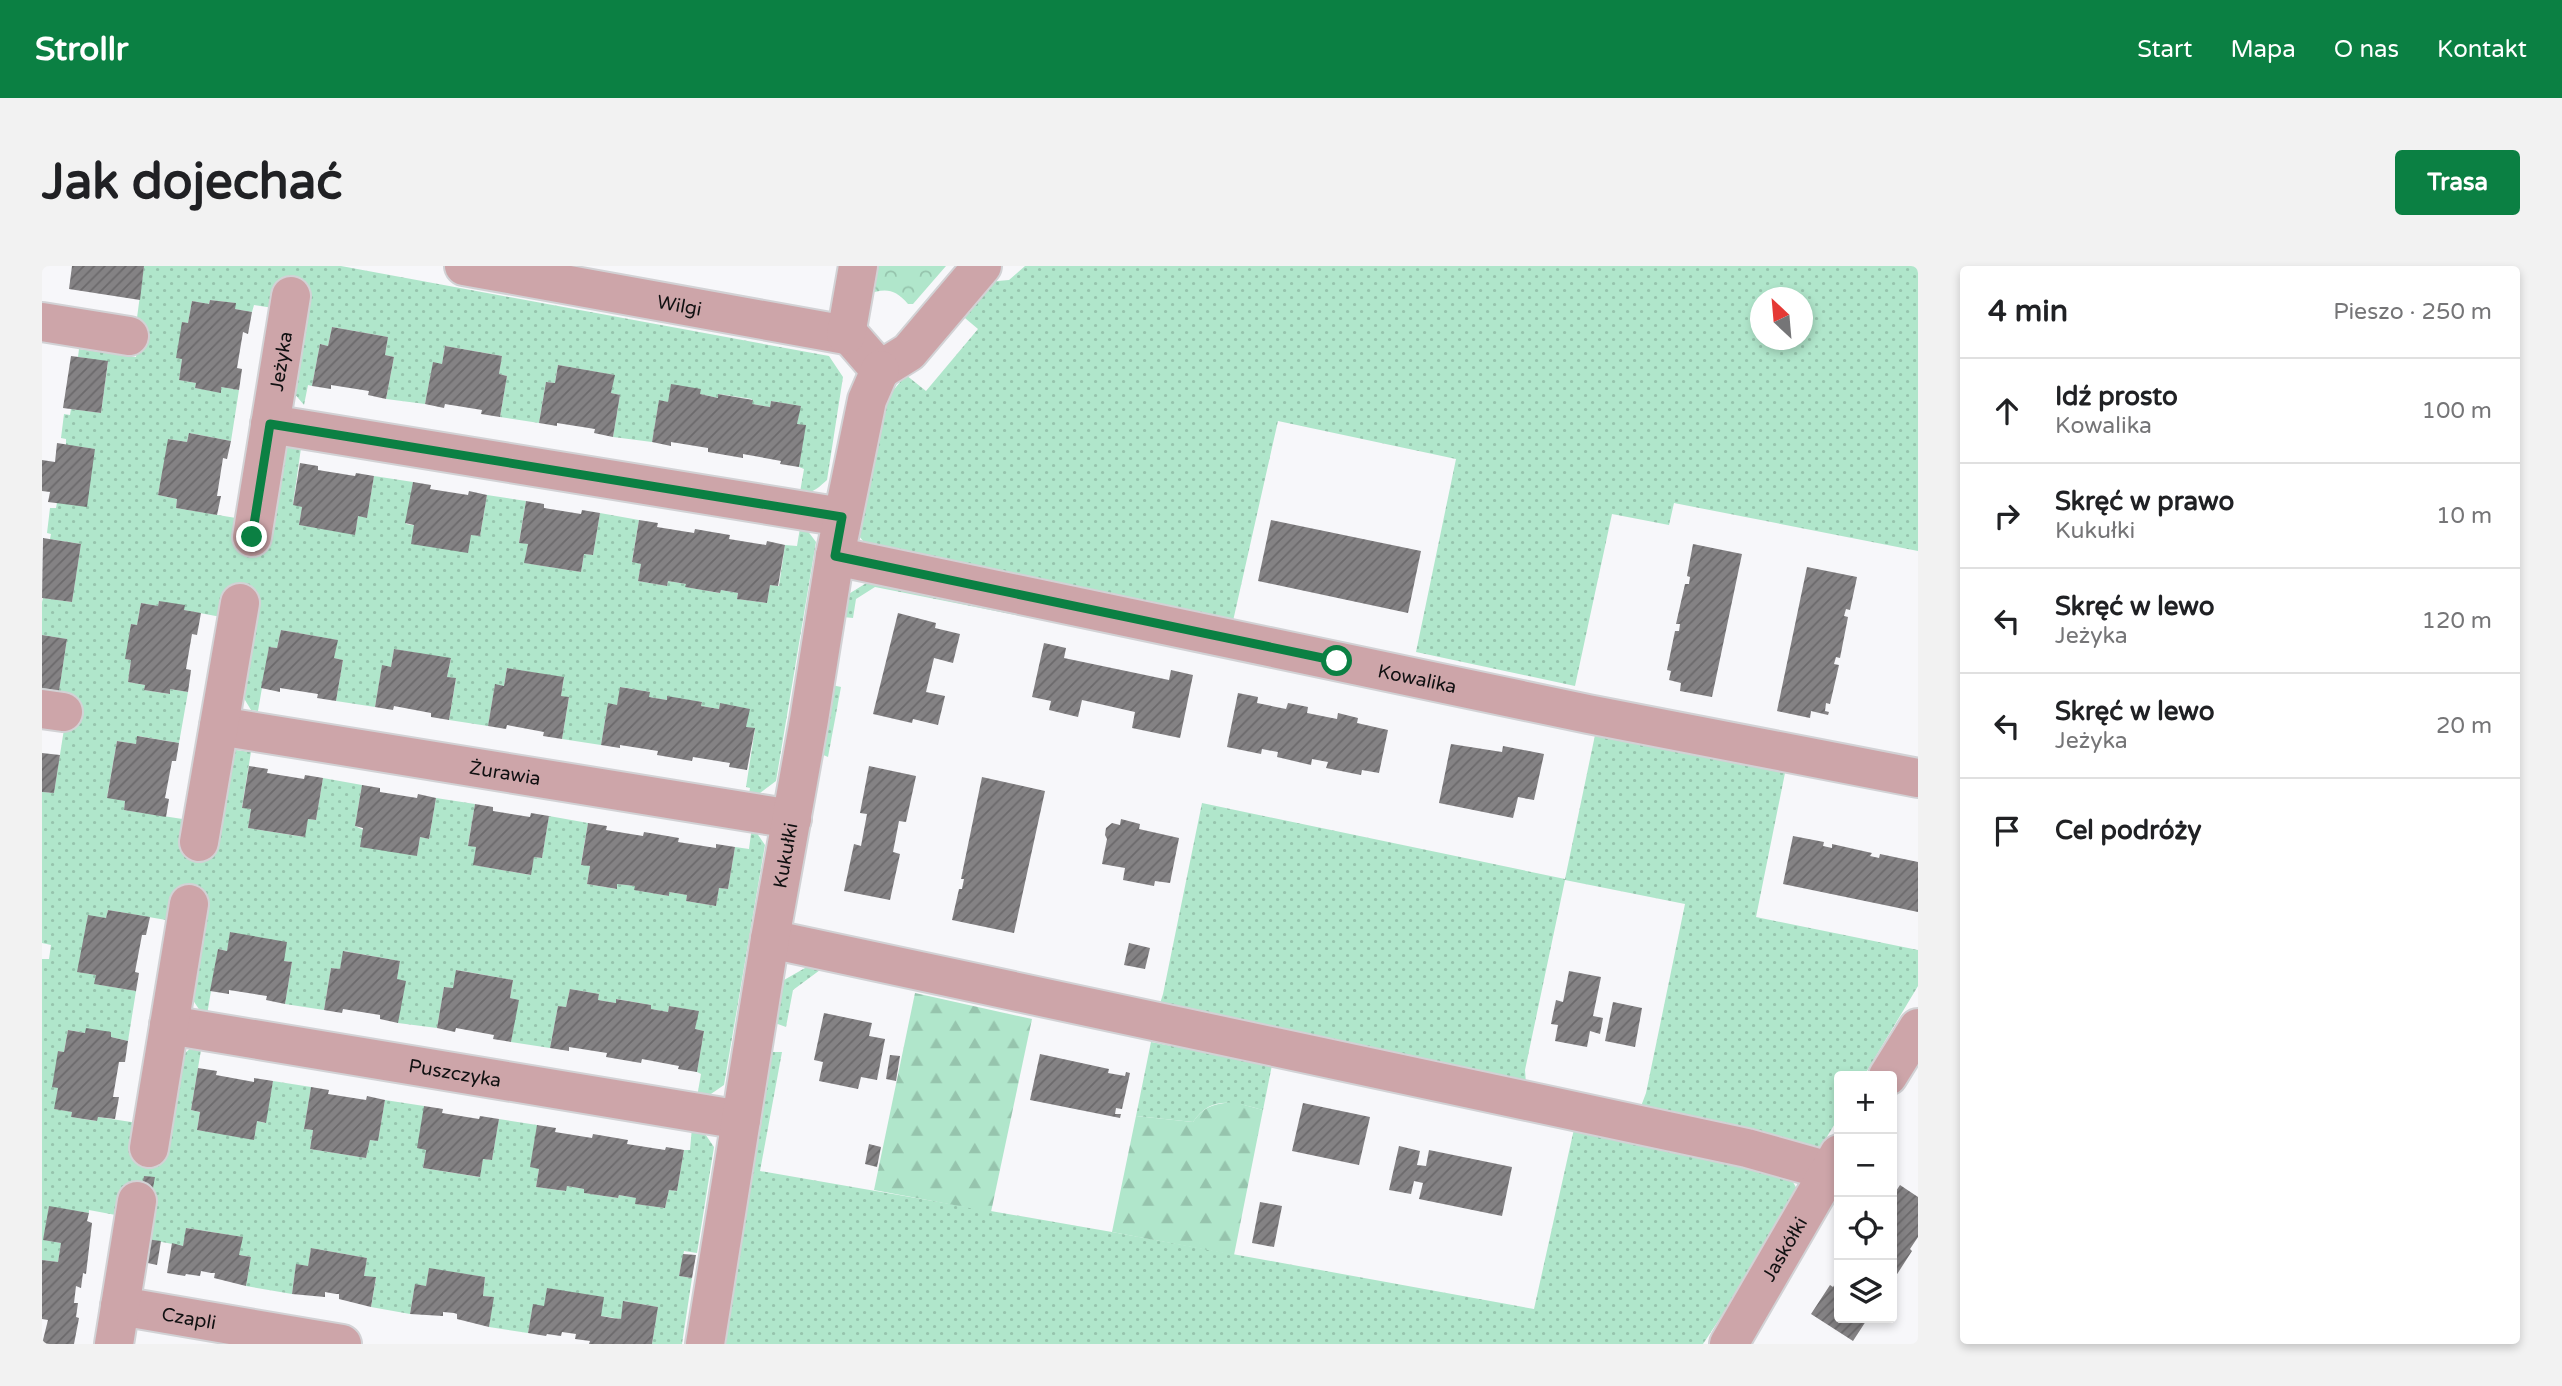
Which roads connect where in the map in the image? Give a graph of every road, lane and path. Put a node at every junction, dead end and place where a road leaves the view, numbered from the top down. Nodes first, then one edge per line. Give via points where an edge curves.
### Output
1 (464, 266) edge
2 (858, 266) edge
3 (982, 266) edge
4 (570, 275) edge
5 (291, 296) dead end
6 (42, 323) edge
7 (846, 335) junction
8 (129, 336) dead end
9 (880, 370) junction
10 (270, 424) junction
11 (842, 517) junction
12 (252, 537) dead end
13 (835, 556) junction
14 (240, 603) dead end
15 (219, 726) junction
16 (1918, 778) edge
17 (792, 819) junction
18 (199, 842) dead end
19 (188, 904) dead end
20 (769, 939) junction
21 (169, 1025) junction
22 (1918, 1028) edge
23 (1891, 1071) edge
24 (741, 1120) junction
25 (149, 1148) dead end
26 (1834, 1162) edge
27 (137, 1200) dead end
28 (120, 1306) junction
29 (114, 1344) edge
30 (342, 1344) edge
31 (705, 1344) edge
32 (1729, 1344) edge

1 - 4 street, Wilgi
2 - 7 street
3 - 9 street via 909,352
4 - 7 street, Wilgi
5 - 10 street, Jeżyka
6 - 8 street
7 - 9 street
9 - 11 street, Kukułki via 867,400
10 - 11 street
10 - 12 street, Jeżyka
11 - 13 street, Kukułki
13 - 16 street, Kowalika via 1588,714
13 - 17 street, Kukułki
14 - 15 street
15 - 17 street, Żurawia
15 - 18 street
17 - 20 street, Kukułki
19 - 21 street
20 - 24 street, Kukułki
20 - 26 street via 1747,1148
21 - 24 street, Puszczyka
21 - 25 street
22 - 23 street
24 - 31 street, Kukułki
26 - 32 street, Jaskółki
27 - 28 street
28 - 29 street
28 - 30 street, Czapli

